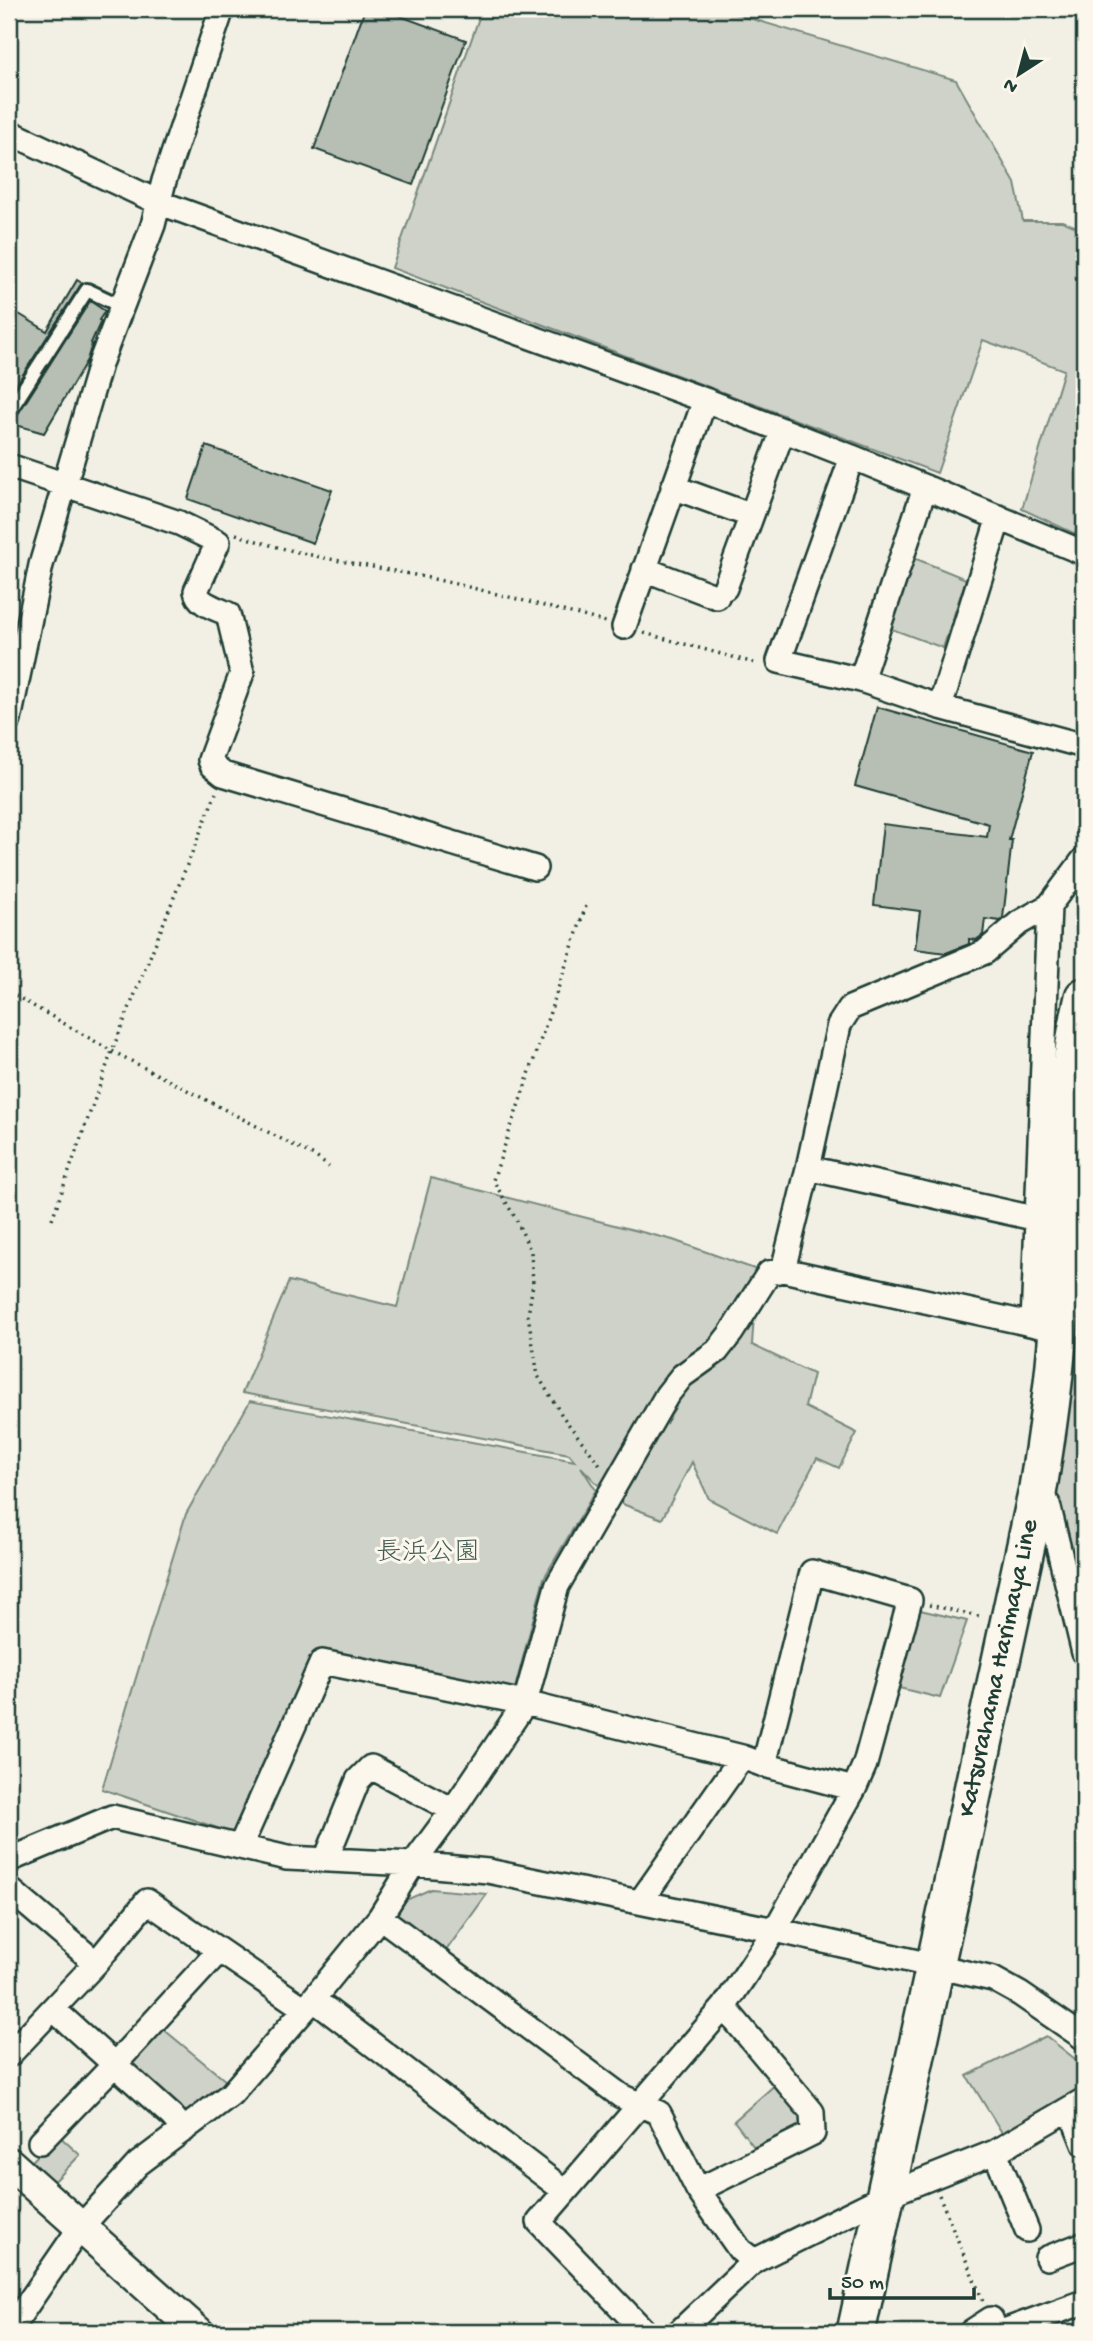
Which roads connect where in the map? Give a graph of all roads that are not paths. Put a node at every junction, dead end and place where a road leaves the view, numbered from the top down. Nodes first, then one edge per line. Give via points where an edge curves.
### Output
1 (222, 9) edge
2 (9, 132) edge
3 (158, 202) junction
4 (123, 307) junction
5 (705, 400) junction
6 (9, 412) edge
7 (783, 430) junction
8 (852, 457) junction
9 (9, 466) edge
10 (64, 484) junction
11 (673, 487) junction
12 (925, 487) junction
13 (744, 513) dead end
14 (999, 517) junction
15 (1084, 553) edge
16 (644, 569) junction
17 (624, 627) road end
18 (861, 680) junction
19 (940, 707) junction
20 (9, 720) edge
21 (1084, 746) edge
22 (1084, 859) edge
23 (535, 867) dead end
24 (1049, 906) junction
25 (1084, 997) edge
26 (808, 1168) junction
27 (1038, 1219) junction
28 (783, 1270) junction
29 (1046, 1327) junction
30 (1037, 1494) junction
31 (1084, 1653) edge
32 (524, 1703) junction
33 (742, 1756) junction
34 (764, 1765) junction
35 (854, 1789) junction
36 (453, 1810) junction
37 (240, 1847) junction
38 (326, 1859) junction
39 (9, 1860) edge
40 (413, 1864) junction
41 (9, 1889) edge
42 (640, 1902) junction
43 (380, 1917) junction
44 (775, 1930) junction
45 (219, 1951) junction
46 (96, 1963) junction
47 (934, 1965) junction
48 (309, 2004) junction
49 (724, 2007) junction
50 (53, 2009) junction
51 (1084, 2038) edge
52 (9, 2055) edge
53 (115, 2064) junction
54 (641, 2104) junction
55 (1077, 2105) edge
56 (184, 2130) junction
57 (40, 2142) dead end
58 (1084, 2144) edge
59 (996, 2152) junction
60 (9, 2163) edge
61 (698, 2190) junction
62 (565, 2191) junction
63 (887, 2194) junction
64 (80, 2228) junction
65 (1027, 2230) dead end
66 (1084, 2244) edge
67 (1047, 2259) dead end
68 (754, 2261) junction
69 (1084, 2302) edge
70 (16, 2305) edge
71 (996, 2328) edge
72 (9, 2331) edge
73 (198, 2332) edge
74 (645, 2332) edge
75 (679, 2332) edge
76 (856, 2332) edge
77 (971, 2332) edge

1 - 3 street
2 - 3 street
3 - 4 street
3 - 5 street
4 - 6 lane via 87,290
4 - 10 street via 101,361
5 - 7 street
5 - 11 street
7 - 8 street
7 - 16 street via 721,593
8 - 12 street
8 - 18 street via 779,661
9 - 10 street
10 - 20 street via 33,595
10 - 23 street via 218,541 197,596 228,614 242,673 210,760 223,775
11 - 13 street
11 - 16 street
12 - 14 street
12 - 18 street
14 - 15 street
14 - 19 street
16 - 17 street
18 - 19 street
19 - 21 street
22 - 24 street
24 - 26 street via 1018,923 985,952 850,1008 839,1025
24 - 27 street
25 - 29 main road, Katsurahama Harimaya Line via 1073,1042
26 - 27 street
26 - 28 street
27 - 29 street
28 - 29 street
28 - 32 street via 769,1273 718,1351 682,1376 667,1395 557,1586
29 - 30 main road, Katsurahama Harimaya Line via 1048,1427
30 - 31 street via 1048,1504
30 - 47 main road, Katsurahama Harimaya Line
32 - 33 street
32 - 36 street
32 - 37 street via 322,1662
33 - 34 street
33 - 42 street
34 - 35 street
34 - 35 street via 812,1572 910,1600
35 - 44 street
36 - 38 street via 371,1767 358,1780
36 - 40 street
37 - 38 street via 287,1858
37 - 39 street via 112,1817
38 - 40 street
40 - 42 street via 488,1871
40 - 43 street
41 - 46 street
42 - 44 street
43 - 48 street
43 - 54 street via 621,2095
44 - 47 street
44 - 49 street
45 - 46 street via 147,1901
45 - 48 street
45 - 53 street
46 - 50 street
47 - 51 street via 993,1979
47 - 63 main road, Katsurahama Harimaya Line
48 - 56 street via 231,2094
48 - 62 street
49 - 54 street
49 - 61 street via 812,2112 813,2133
50 - 52 street
50 - 53 street
53 - 56 street
53 - 57 street
54 - 61 street via 659,2113
54 - 62 street
55 - 58 street
55 - 59 street
56 - 64 street via 138,2164
59 - 63 street
59 - 65 street
60 - 64 street
61 - 68 street via 740,2250
62 - 74 street via 538,2222
63 - 68 street
63 - 76 main road, Katsurahama Harimaya Line
64 - 70 street
64 - 73 street
66 - 67 street
68 - 75 street
69 - 71 street
70 - 72 street
71 - 77 street

